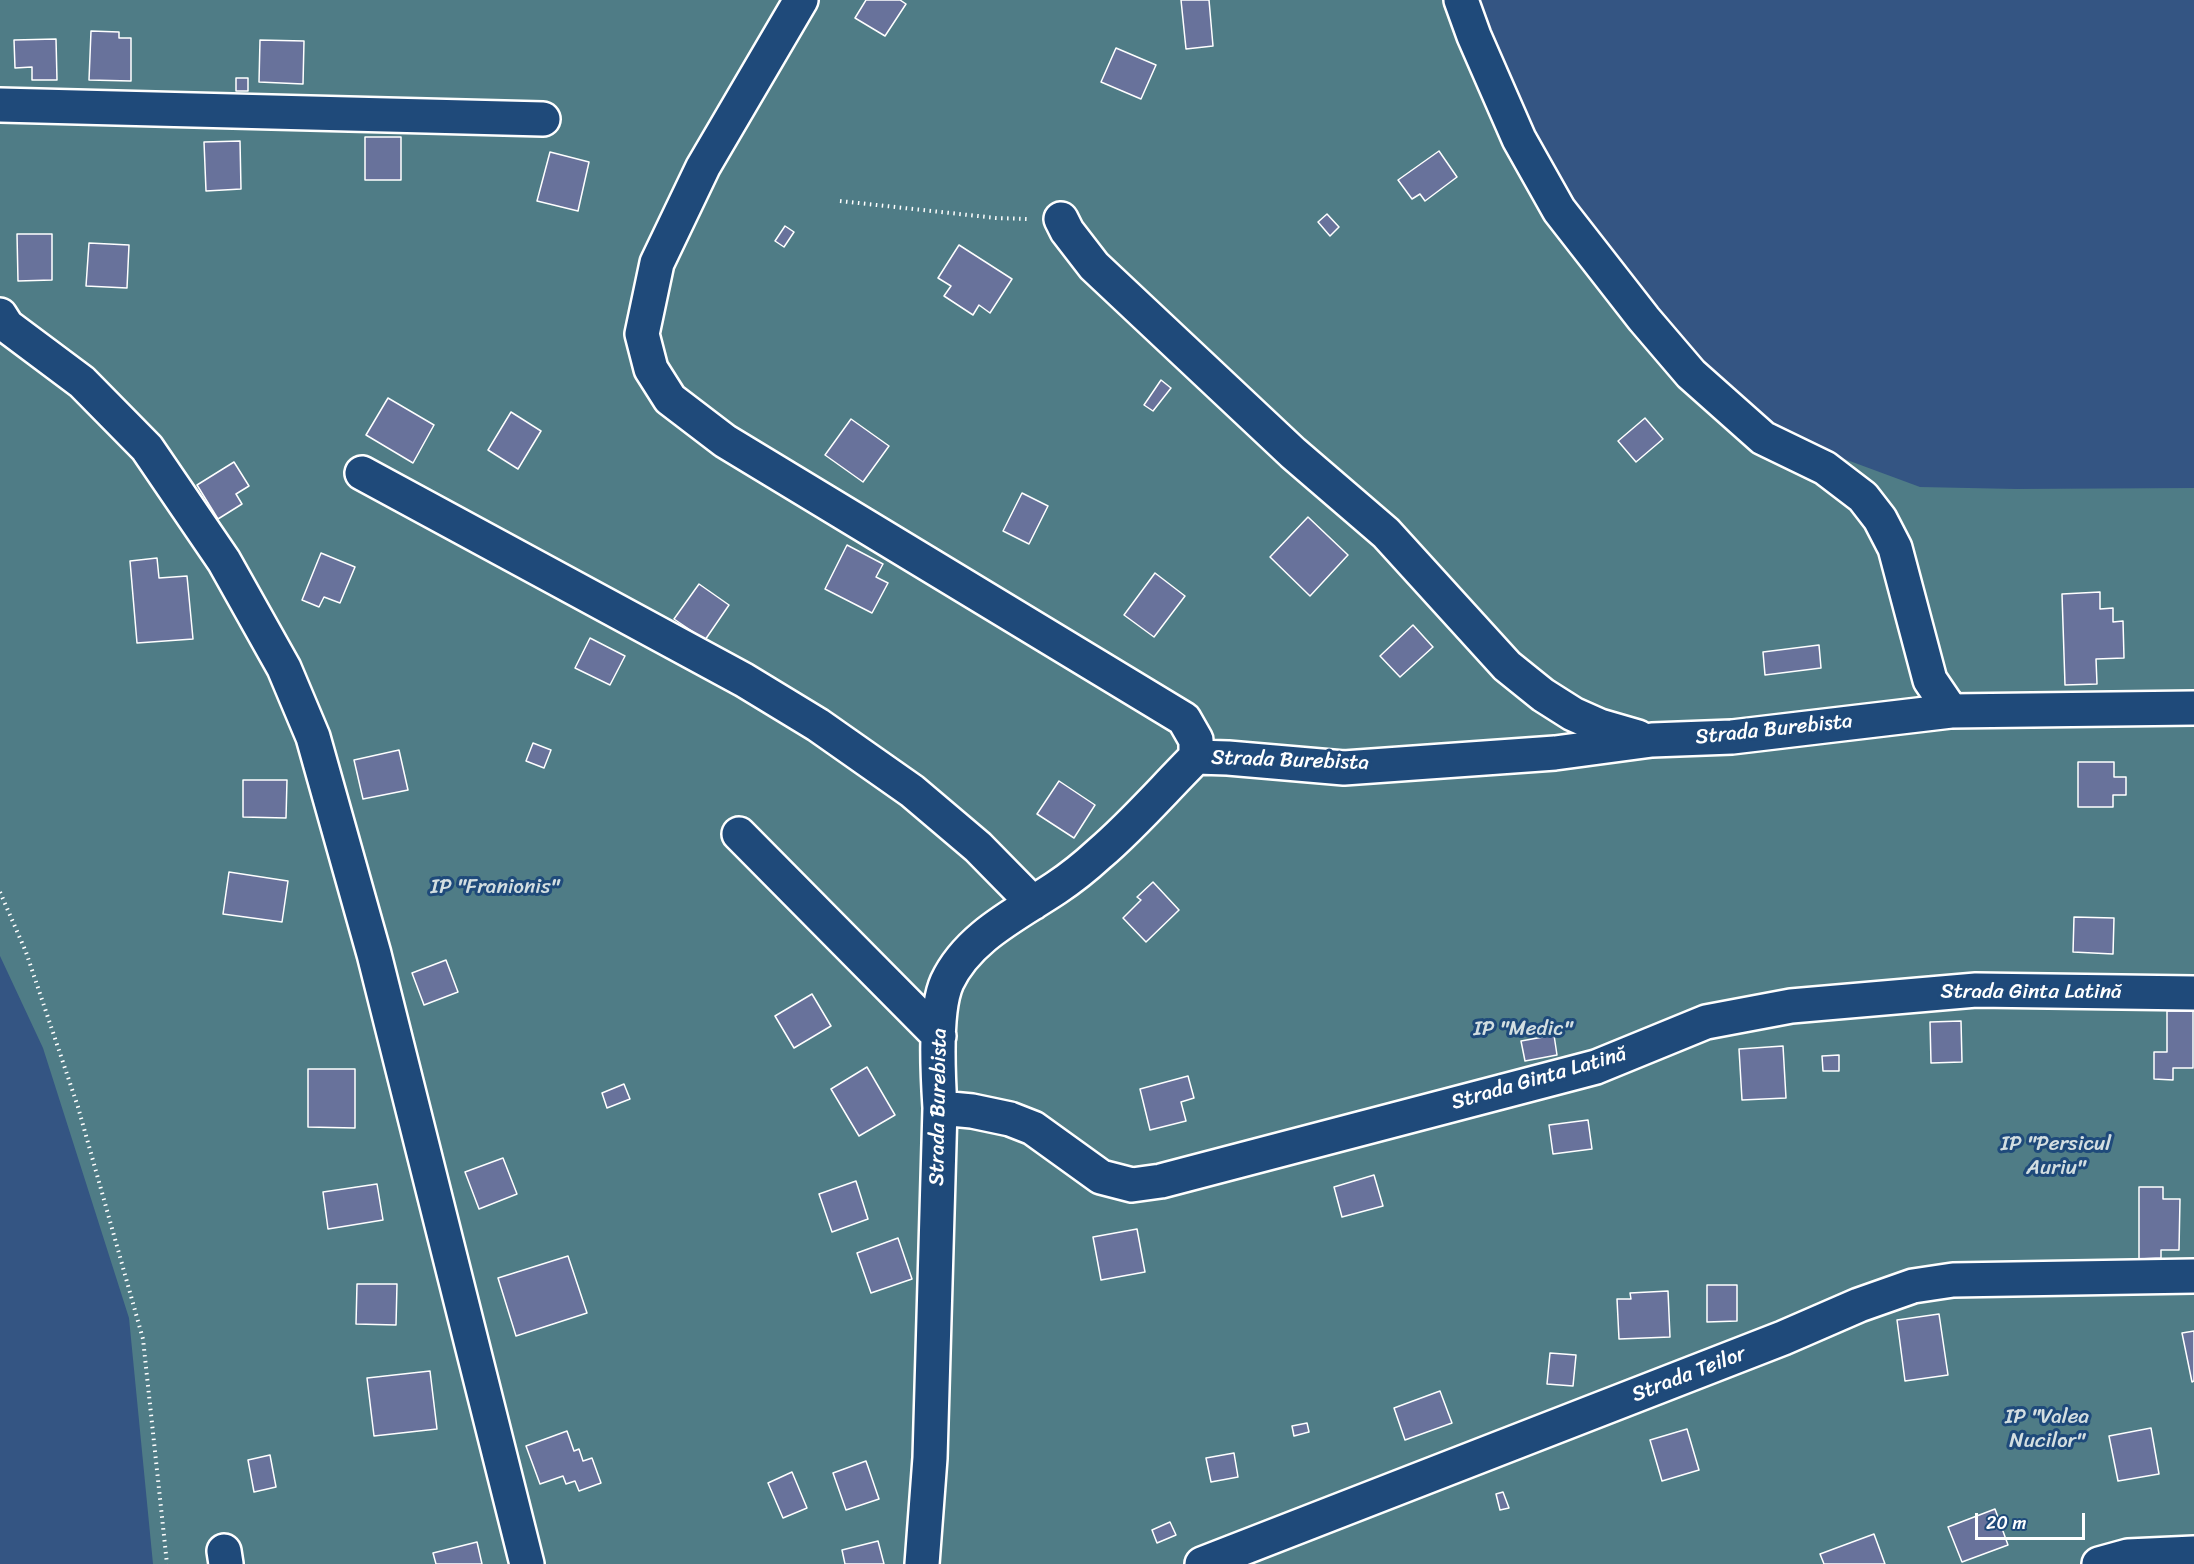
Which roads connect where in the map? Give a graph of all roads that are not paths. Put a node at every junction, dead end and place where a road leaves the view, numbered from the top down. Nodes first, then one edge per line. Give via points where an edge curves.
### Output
1 (801, 0) edge
2 (1461, 0) edge
3 (0, 105) edge
4 (543, 119) dead end
5 (1061, 219) road end
6 (0, 315) edge
7 (362, 473) dead end
8 (1543, 695) junction
9 (2194, 708) edge
10 (1951, 711) junction
11 (1652, 740) junction
12 (1531, 755) junction
13 (1196, 757) junction
14 (739, 834) dead end
15 (1033, 903) junction
16 (2194, 993) edge
17 (939, 1036) junction
18 (940, 1108) junction
19 (2194, 1276) edge
20 (2194, 1553) edge
21 (526, 1564) edge
22 (922, 1564) edge
23 (1202, 1564) edge
24 (2099, 1564) edge

1 - 13 street via 703,167 657,263 642,334 651,369 670,399 725,441 1184,719 1196,740
2 - 10 street via 1519,139 1559,210 1644,319 1691,374 1763,438 1825,468 1863,496 1880,519 1895,548 1930,680
3 - 4 street
5 - 8 street via 1094,266 1293,453 1386,533 1507,666
6 - 21 street via 7,326 82,382 147,448 224,561 284,668 314,737 374,954
7 - 15 street via 744,680 818,725 912,791 978,847
8 - 11 street via 1600,726
8 - 12 street via 1547,713 1544,739
9 - 10 street, Strada Burebista
10 - 11 street, Strada Burebista via 1732,737
11 - 12 street, Strada Burebista
12 - 13 street, Strada Burebista via 1344,768
13 - 15 street, Strada Burebista via 1101,853
14 - 17 street
15 - 17 street, Strada Burebista via 996,927 957,965 941,1002
16 - 18 street, Strada Ginta Latină via 1976,990 1791,1006 1706,1022 1596,1067 1184,1175 1132,1185 1101,1176 1033,1128 1010,1119
17 - 18 street, Strada Burebista
18 - 22 street, Strada Burebista via 930,1458
19 - 23 street, Strada Teilor via 1953,1280 1913,1286
20 - 24 street via 2128,1556

